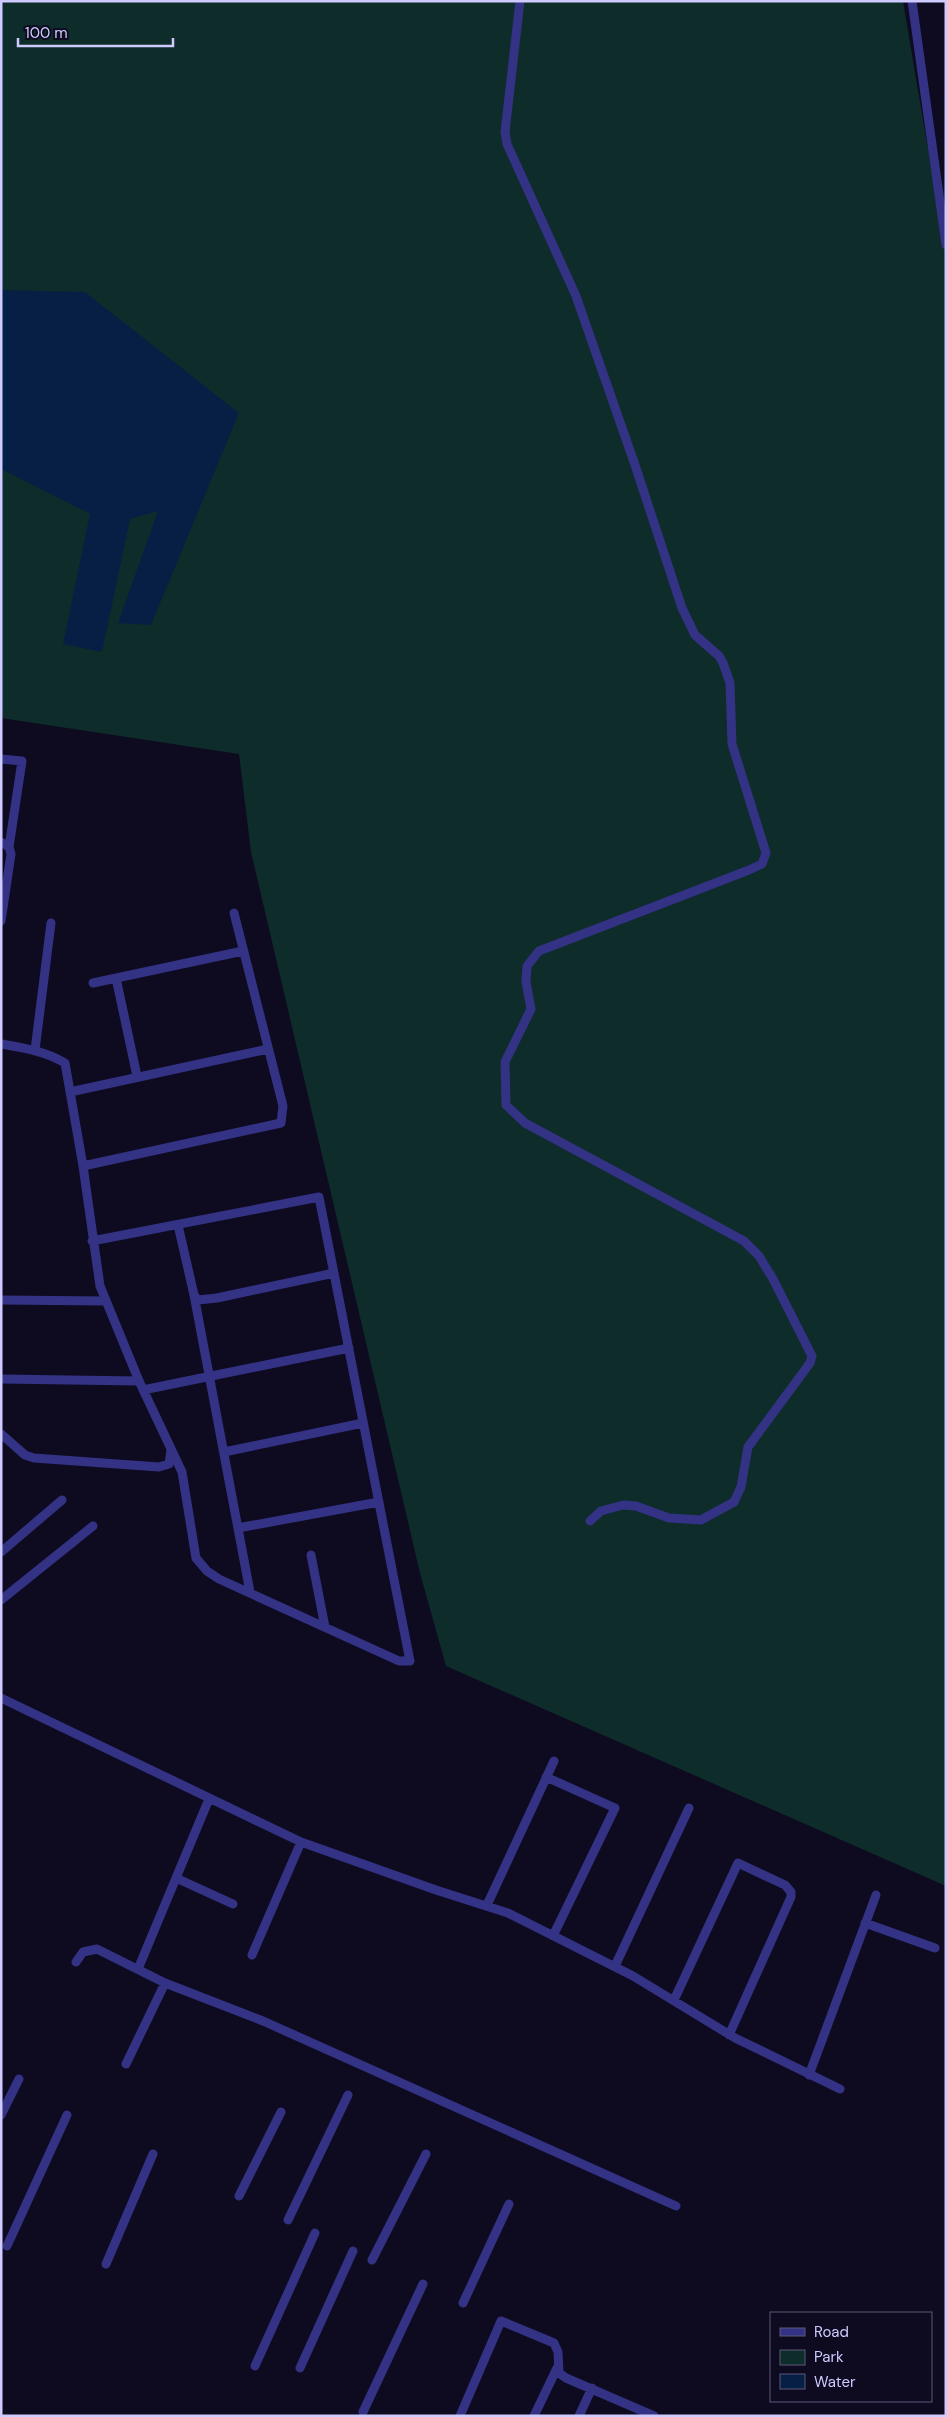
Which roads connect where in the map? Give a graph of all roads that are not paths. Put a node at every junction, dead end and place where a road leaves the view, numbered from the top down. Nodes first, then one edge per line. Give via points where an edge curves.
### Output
1 (520, 1) edge
2 (912, 1) edge
3 (946, 245) edge
4 (1, 759) edge
5 (5, 844) edge
6 (234, 914) dead end
7 (1, 921) edge
8 (52, 923) dead end
9 (243, 952) junction
10 (116, 978) junction
11 (93, 983) dead end
12 (1, 1044) edge
13 (268, 1049) junction
14 (35, 1050) junction
15 (137, 1076) junction
16 (70, 1092) junction
17 (83, 1166) junction
18 (178, 1224) junction
19 (92, 1242) junction
20 (334, 1272) junction
21 (194, 1294) junction
22 (1, 1300) edge
23 (105, 1301) junction
24 (349, 1348) junction
25 (210, 1376) junction
26 (1, 1379) edge
27 (141, 1385) junction
28 (363, 1423) junction
29 (1, 1434) edge
30 (171, 1450) junction
31 (224, 1452) junction
32 (62, 1500) dead end
33 (379, 1502) junction
34 (590, 1521) dead end
35 (93, 1526) dead end
36 (238, 1528) junction
37 (1, 1552) edge
38 (311, 1555) dead end
39 (250, 1592) junction
40 (1, 1600) edge
41 (325, 1627) junction
42 (1, 1698) edge
43 (554, 1761) dead end
44 (546, 1778) junction
45 (209, 1799) junction
46 (689, 1808) dead end
47 (301, 1842) junction
48 (176, 1878) junction
49 (876, 1895) dead end
50 (233, 1904) dead end
51 (487, 1905) junction
52 (865, 1924) junction
53 (553, 1936) junction
54 (935, 1948) dead end
55 (252, 1955) dead end
56 (76, 1962) dead end
57 (614, 1966) junction
58 (138, 1969) junction
59 (165, 1982) junction
60 (674, 2000) junction
61 (729, 2035) junction
62 (126, 2064) dead end
63 (809, 2075) junction
64 (19, 2079) dead end
65 (840, 2089) dead end
66 (348, 2095) dead end
67 (281, 2112) dead end
68 (1, 2114) edge
69 (67, 2115) dead end
70 (153, 2154) dead end
71 (426, 2154) dead end
72 (238, 2196) dead end
73 (509, 2204) dead end
74 (676, 2206) dead end
75 (288, 2220) dead end
76 (315, 2233) dead end
77 (7, 2246) dead end
78 (353, 2251) dead end
79 (372, 2260) dead end
80 (106, 2264) dead end
81 (424, 2284) dead end
82 (463, 2303) dead end
83 (255, 2366) dead end
84 (300, 2368) dead end
85 (557, 2368) junction
86 (592, 2388) junction
87 (363, 2412) dead end
88 (460, 2416) edge
89 (534, 2416) edge
90 (579, 2416) edge
91 (654, 2416) edge

1 - 34 street via 505,132 507,144 576,296 682,608 695,635 723,663 730,683 732,744 766,853 762,864 749,870 539,951 526,972 531,1009 505,1062 506,1105 525,1123 744,1241 759,1256 773,1279 812,1356 748,1447 741,1487 734,1502 701,1520 669,1518 636,1506 623,1505 601,1511
2 - 3 street
4 - 5 street via 22,761
5 - 7 street via 11,864
6 - 9 street
8 - 14 street
9 - 10 street
9 - 13 street
10 - 11 street
10 - 15 street
12 - 14 street
13 - 15 street
13 - 17 street via 282,1106 281,1123
14 - 16 street via 65,1063
15 - 16 street
16 - 17 street
17 - 19 street
18 - 19 street
18 - 20 street via 319,1197
18 - 21 street
19 - 23 street
20 - 21 street via 202,1301
20 - 24 street
21 - 25 street
22 - 23 street
23 - 27 street
24 - 25 street
24 - 28 street
25 - 27 street
25 - 31 street
26 - 27 street
27 - 30 street
28 - 31 street
28 - 33 street
29 - 30 street via 25,1455 46,1461 159,1467 169,1464
30 - 39 street via 186,1486 196,1558 207,1572
31 - 36 street
32 - 37 street
33 - 36 street
33 - 41 street via 410,1660 399,1661
35 - 40 street
36 - 39 street
38 - 41 street
39 - 41 street
42 - 45 street
43 - 44 street
44 - 51 street
44 - 53 street via 614,1808
45 - 47 street
45 - 48 street
46 - 57 street
47 - 51 street
47 - 55 street
48 - 50 street
48 - 58 street
49 - 52 street
51 - 53 street
52 - 54 street
52 - 63 street
53 - 57 street
56 - 58 street via 82,1952 97,1949
57 - 60 street
58 - 59 street
59 - 62 street
59 - 74 street via 263,2021
60 - 61 street
60 - 61 street via 738,1863 785,1885 791,1892 791,1898
61 - 63 street
63 - 65 street
64 - 68 street
66 - 75 street
67 - 72 street
69 - 77 street
70 - 80 street
71 - 79 street
73 - 82 street
76 - 83 street
78 - 84 street
81 - 87 street
85 - 86 street via 566,2378
85 - 88 street via 558,2352 554,2343 501,2321
85 - 89 street
86 - 90 street
86 - 91 street

